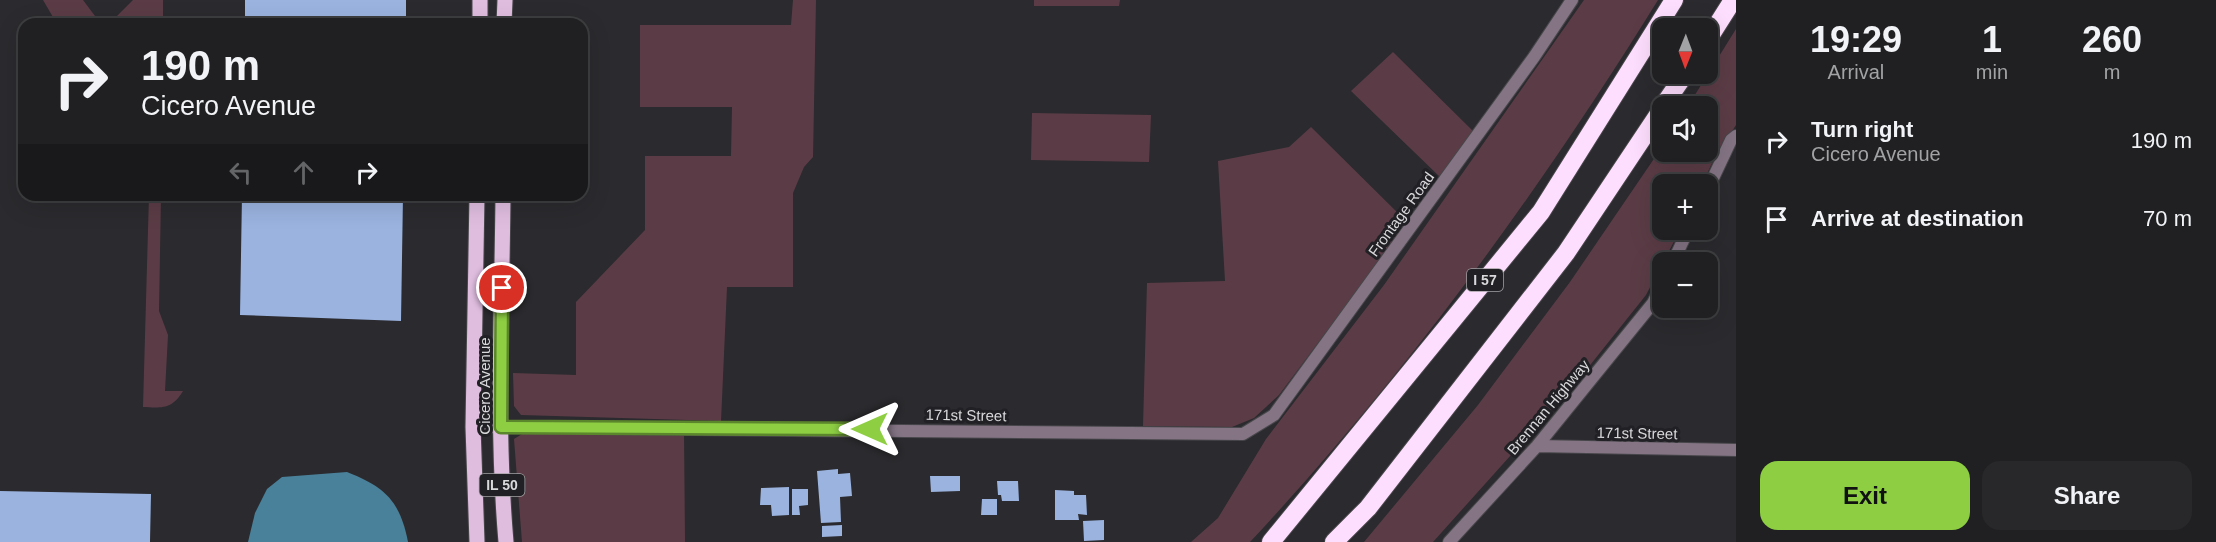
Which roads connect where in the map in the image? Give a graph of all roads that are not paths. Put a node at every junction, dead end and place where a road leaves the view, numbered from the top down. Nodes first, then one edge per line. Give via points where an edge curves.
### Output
1 (480, 0) edge
2 (505, 0) edge
3 (1572, 0) edge
4 (1674, 0) edge
5 (1733, 0) edge
6 (480, 18) edge
7 (504, 18) edge
8 (1718, 24) edge
9 (1652, 124) edge
10 (1736, 136) edge
11 (1715, 174) edge
12 (477, 201) edge
13 (503, 201) edge
14 (1652, 304) edge
15 (473, 427) junction
16 (501, 427) junction
17 (1243, 434) joint
18 (1537, 446) junction
19 (1736, 450) edge
20 (477, 542) edge
21 (506, 542) edge
22 (1271, 542) edge
23 (1334, 542) edge
24 (1449, 542) edge

1 - 6 main road
2 - 7 main road
3 - 17 street, Frontage Road via 1274,415
4 - 22 highway, I 57 via 1541,212
5 - 8 highway
9 - 23 highway via 1566,253 1368,508
10 - 11 street
12 - 15 main road, Cicero Avenue / IL 50
13 - 16 main road, Cicero Avenue / IL 50
14 - 18 street, Brennan Highway
15 - 16 street, 171st Street
15 - 20 main road, Cicero Avenue / IL 50
16 - 17 street, 171st Street
16 - 21 main road, Cicero Avenue / IL 50
18 - 19 street, 171st Street
18 - 24 street, Brennan Highway

